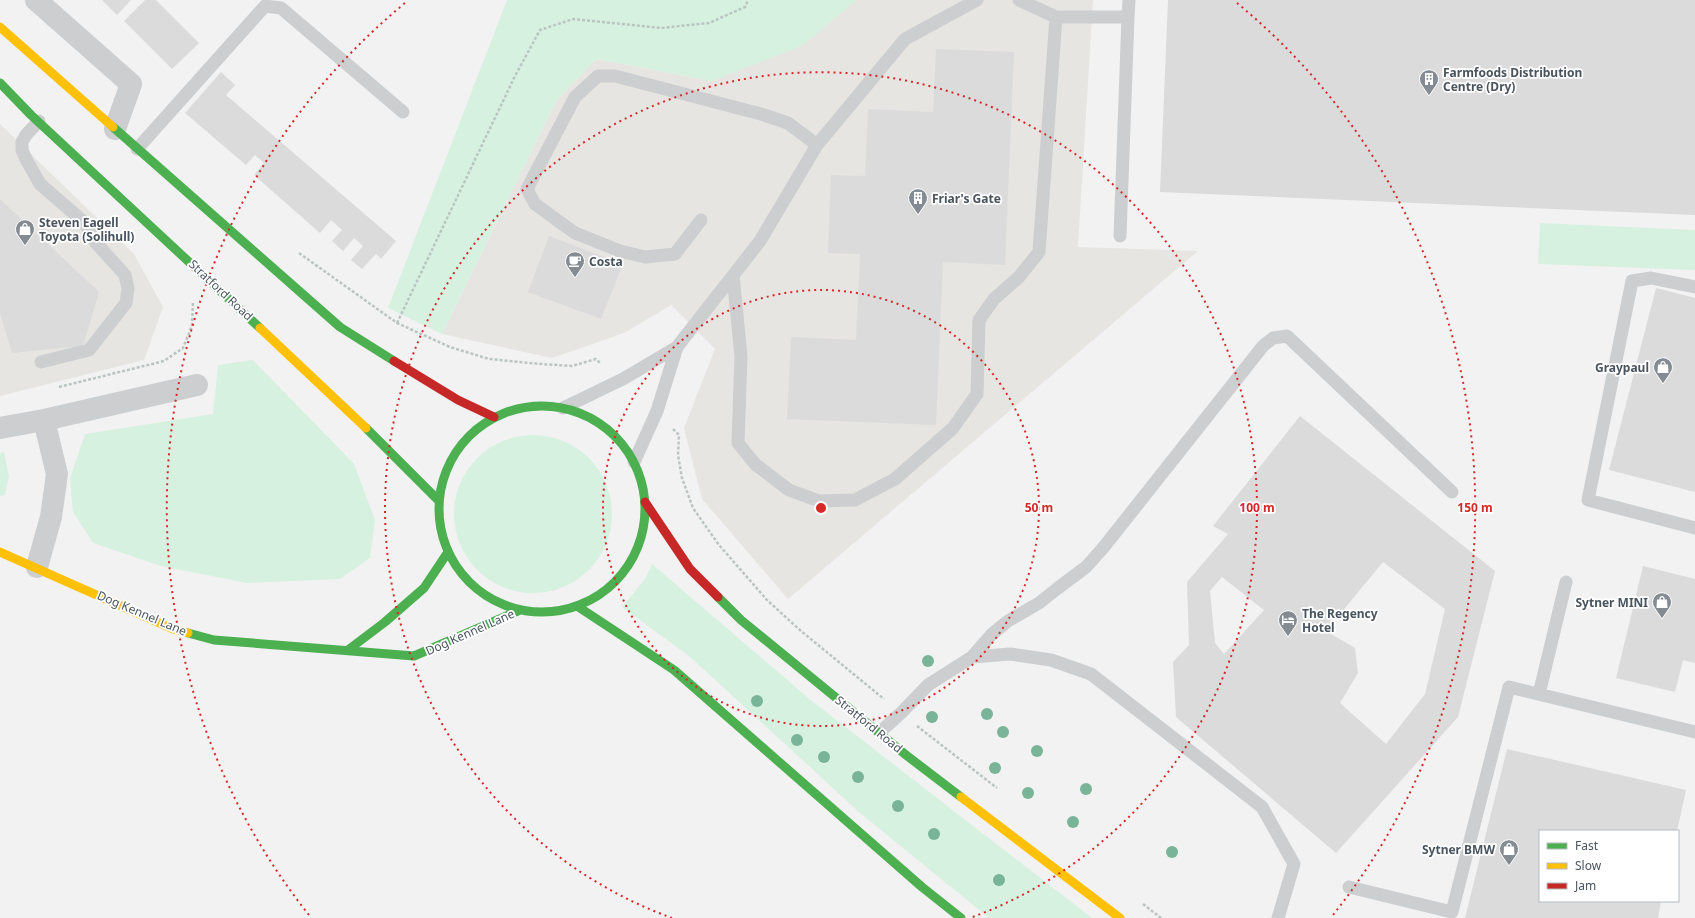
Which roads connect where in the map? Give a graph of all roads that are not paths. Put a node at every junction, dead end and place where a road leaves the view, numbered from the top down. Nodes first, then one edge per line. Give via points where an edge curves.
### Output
1 (36, 0) edge
2 (977, 0) edge
3 (1019, 0) edge
4 (1129, 0) edge
5 (1056, 17) junction
6 (1128, 17) junction
7 (0, 27) edge
8 (0, 83) edge
9 (403, 112) dead end
10 (39, 122) junction
11 (115, 129) junction
12 (817, 145) junction
13 (137, 149) junction
14 (701, 220) dead end
15 (1120, 236) dead end
16 (733, 275) junction
17 (1695, 287) edge
18 (677, 347) junction
19 (41, 362) dead end
20 (197, 385) dead end
21 (564, 408) junction
22 (494, 418) junction
23 (44, 420) junction
24 (0, 428) edge
25 (634, 462) junction
26 (1452, 492) dead end
27 (439, 501) junction
28 (645, 502) junction
29 (1695, 528) edge
30 (0, 552) edge
31 (448, 552) junction
32 (37, 567) junction
33 (1566, 582) dead end
34 (577, 606) junction
35 (520, 610) junction
36 (348, 650) junction
37 (972, 657) junction
38 (1539, 694) junction
39 (880, 732) junction
40 (1695, 732) edge
41 (1349, 887) dead end
42 (960, 918) edge
43 (1120, 918) edge
44 (1278, 918) edge

1 - 11 street via 131,84
2 - 12 lane via 905,40
3 - 5 lane
4 - 6 lane
5 - 6 lane
5 - 16 lane via 1039,252 1019,277 994,299 979,320 977,394 953,428 895,479 855,500 819,501 789,490 755,464 738,443 741,356
6 - 15 lane
7 - 11 main road
8 - 10 main road, Stratford Road
9 - 13 lane via 281,8 265,6
10 - 19 lane via 22,142 26,159 40,184 85,223 96,243 125,275 128,288 126,303 89,350
10 - 27 main road, Stratford Road via 335,397
11 - 13 main road
12 - 14 lane via 788,123 761,114 615,76 598,76 575,97 527,189 535,204 575,233 645,257 675,254
12 - 16 lane via 760,241
13 - 22 main road via 340,327 458,400
16 - 18 lane
17 - 29 lane via 1651,278 1632,281 1588,500
18 - 21 lane via 623,379
18 - 25 lane via 657,411
20 - 23 street
21 - 22 main road via 530,406
21 - 25 main road via 595,420 618,438
22 - 27 main road via 473,432 456,452 444,475
23 - 24 street
23 - 32 street via 57,474 51,517
25 - 28 main road
26 - 37 lane via 1287,336 1273,338 1263,346 1086,567 1039,603 1008,621 992,634
27 - 31 main road via 440,527
28 - 34 main road via 645,522 640,542 628,566 611,586
28 - 39 main road, Stratford Road via 690,569 741,620
30 - 32 main road, Dog Kennel Lane
31 - 35 main road via 466,579 491,598
31 - 36 main road via 424,588
32 - 36 main road, Dog Kennel Lane via 173,629 214,640
33 - 38 lane
34 - 35 main road via 544,612
34 - 42 main road via 674,670
35 - 36 main road, Dog Kennel Lane via 414,656
37 - 39 lane via 928,685
37 - 44 lane via 1010,654 1051,660 1091,674 1262,807 1294,864
38 - 40 lane
38 - 41 lane via 1509,687 1452,912
39 - 43 main road, Stratford Road via 912,760

